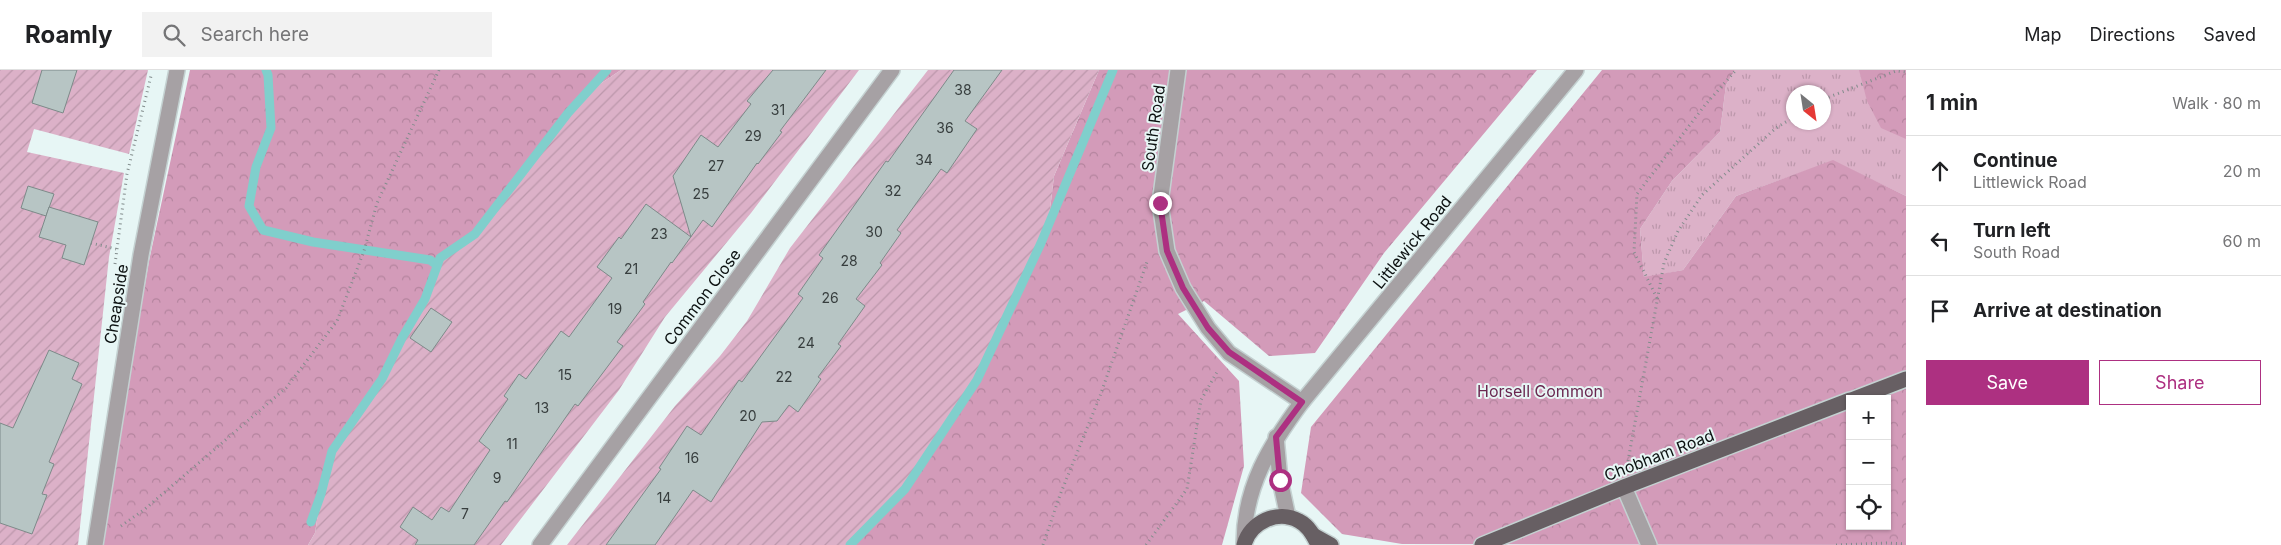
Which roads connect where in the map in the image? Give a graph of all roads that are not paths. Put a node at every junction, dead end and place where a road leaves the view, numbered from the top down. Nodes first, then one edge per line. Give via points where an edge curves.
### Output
1 (177, 70) edge
2 (892, 70) edge
3 (1178, 70) edge
4 (1576, 70) edge
5 (1906, 379) edge
6 (1864, 395) edge
7 (1302, 402) junction
8 (1846, 402) edge
9 (1276, 437) junction
10 (1624, 487) junction
11 (1288, 517) junction
12 (1315, 540) edge
13 (1244, 544) edge
14 (95, 545) edge
15 (540, 545) edge
16 (1331, 545) edge
17 (1482, 545) edge
18 (1649, 545) edge

1 - 14 street, Cheapside via 141,255
2 - 15 street, Common Close
3 - 7 street, South Road via 1160,203 1167,251 1183,288 1208,328 1229,352
4 - 7 street, Littlewick Road
5 - 6 main road
7 - 9 street, Littlewick Road
8 - 10 main road, Chobham Road
9 - 11 street
9 - 13 street, Littlewick Road via 1256,476 1244,523
10 - 17 main road, Chobham Road
10 - 18 street
11 - 12 main road via 1299,521
11 - 13 main road via 1275,516 1259,522
12 - 16 main road

